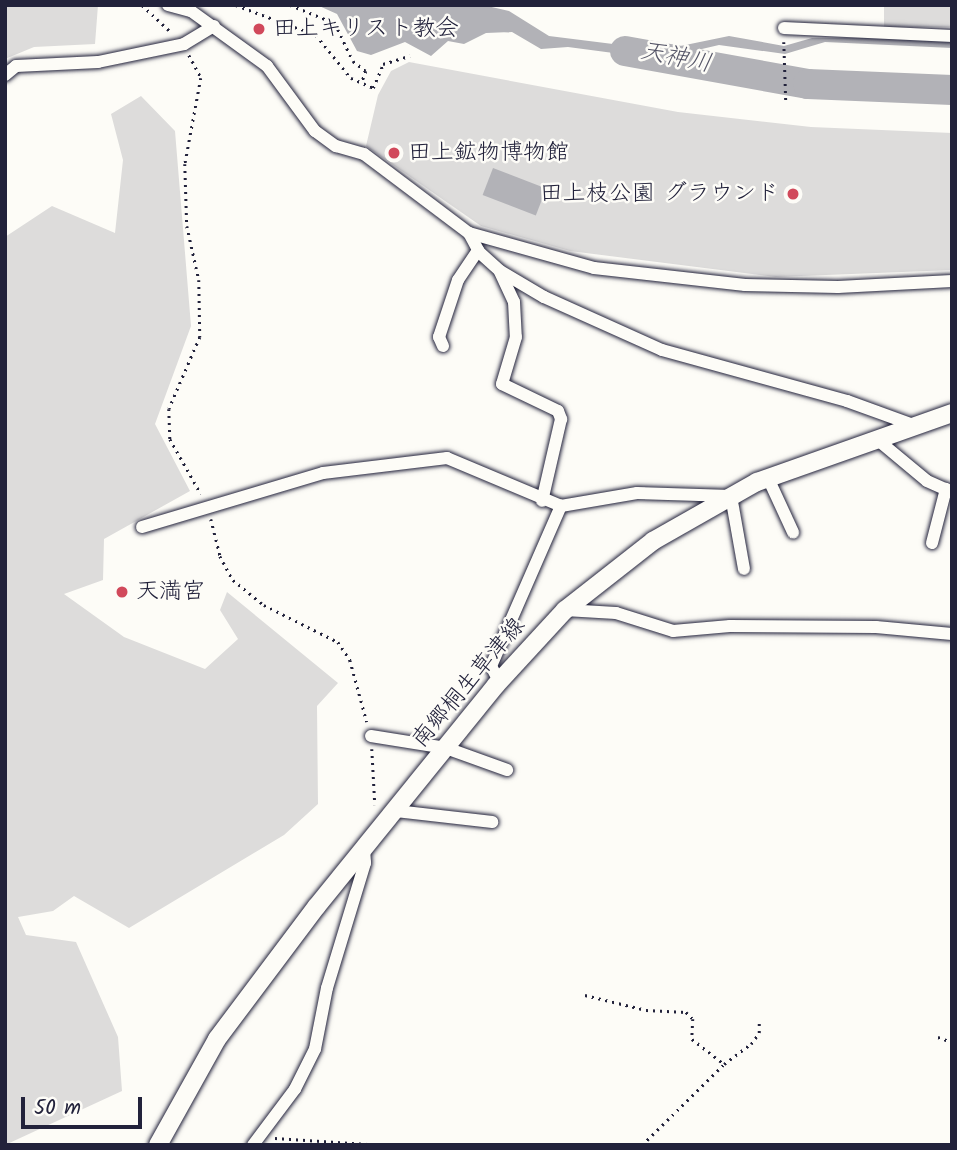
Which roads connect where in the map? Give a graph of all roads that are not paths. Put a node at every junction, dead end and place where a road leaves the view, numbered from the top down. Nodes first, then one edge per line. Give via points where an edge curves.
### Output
1 (168, 5) edge
2 (214, 26) junction
3 (784, 28) road end
4 (952, 36) edge
5 (5, 75) edge
6 (469, 233) junction
7 (478, 250) junction
8 (500, 271) junction
9 (952, 281) edge
10 (443, 346) dead end
11 (952, 412) edge
12 (916, 426) junction
13 (879, 441) junction
14 (768, 478) junction
15 (949, 491) edge
16 (731, 496) junction
17 (542, 501) junction
18 (562, 506) junction
19 (142, 527) dead end
20 (793, 532) dead end
21 (932, 543) dead end
22 (744, 569) dead end
23 (565, 610) junction
24 (952, 634) edge
25 (499, 681) junction
26 (371, 736) road end
27 (446, 748) junction
28 (508, 770) dead end
29 (396, 811) junction
30 (492, 822) dead end
31 (365, 849) junction
32 (255, 1141) edge
33 (158, 1145) edge

1 - 2 street via 191,11
2 - 5 street via 184,44 98,62 16,66
2 - 6 street via 267,66 314,131 336,146 364,154
3 - 4 street
6 - 7 street
6 - 9 street via 594,268 745,285 838,287
7 - 8 street
7 - 10 street via 458,280 439,337
8 - 12 street via 544,297 662,350 847,401
8 - 17 street via 514,302 516,337 502,384 558,411 561,419
11 - 12 main road, 南郷桐生草津線
12 - 13 main road, 南郷桐生草津線
13 - 14 main road, 南郷桐生草津線
13 - 15 street via 927,481
14 - 16 main road, 南郷桐生草津線
14 - 20 street
15 - 21 street
16 - 18 street via 637,493
16 - 22 street
16 - 23 main road, 南郷桐生草津線 via 653,541
17 - 18 street
17 - 19 street via 447,458 323,473
18 - 25 street via 491,666
23 - 24 street via 616,613 673,631 730,626 876,627
23 - 25 main road, 南郷桐生草津線
25 - 27 main road, 南郷桐生草津線
26 - 27 street
27 - 28 street
27 - 29 main road, 南郷桐生草津線
29 - 30 street
29 - 31 main road, 南郷桐生草津線
31 - 32 street via 315,1049 295,1089
31 - 33 main road, 南郷桐生草津線 via 217,1039

